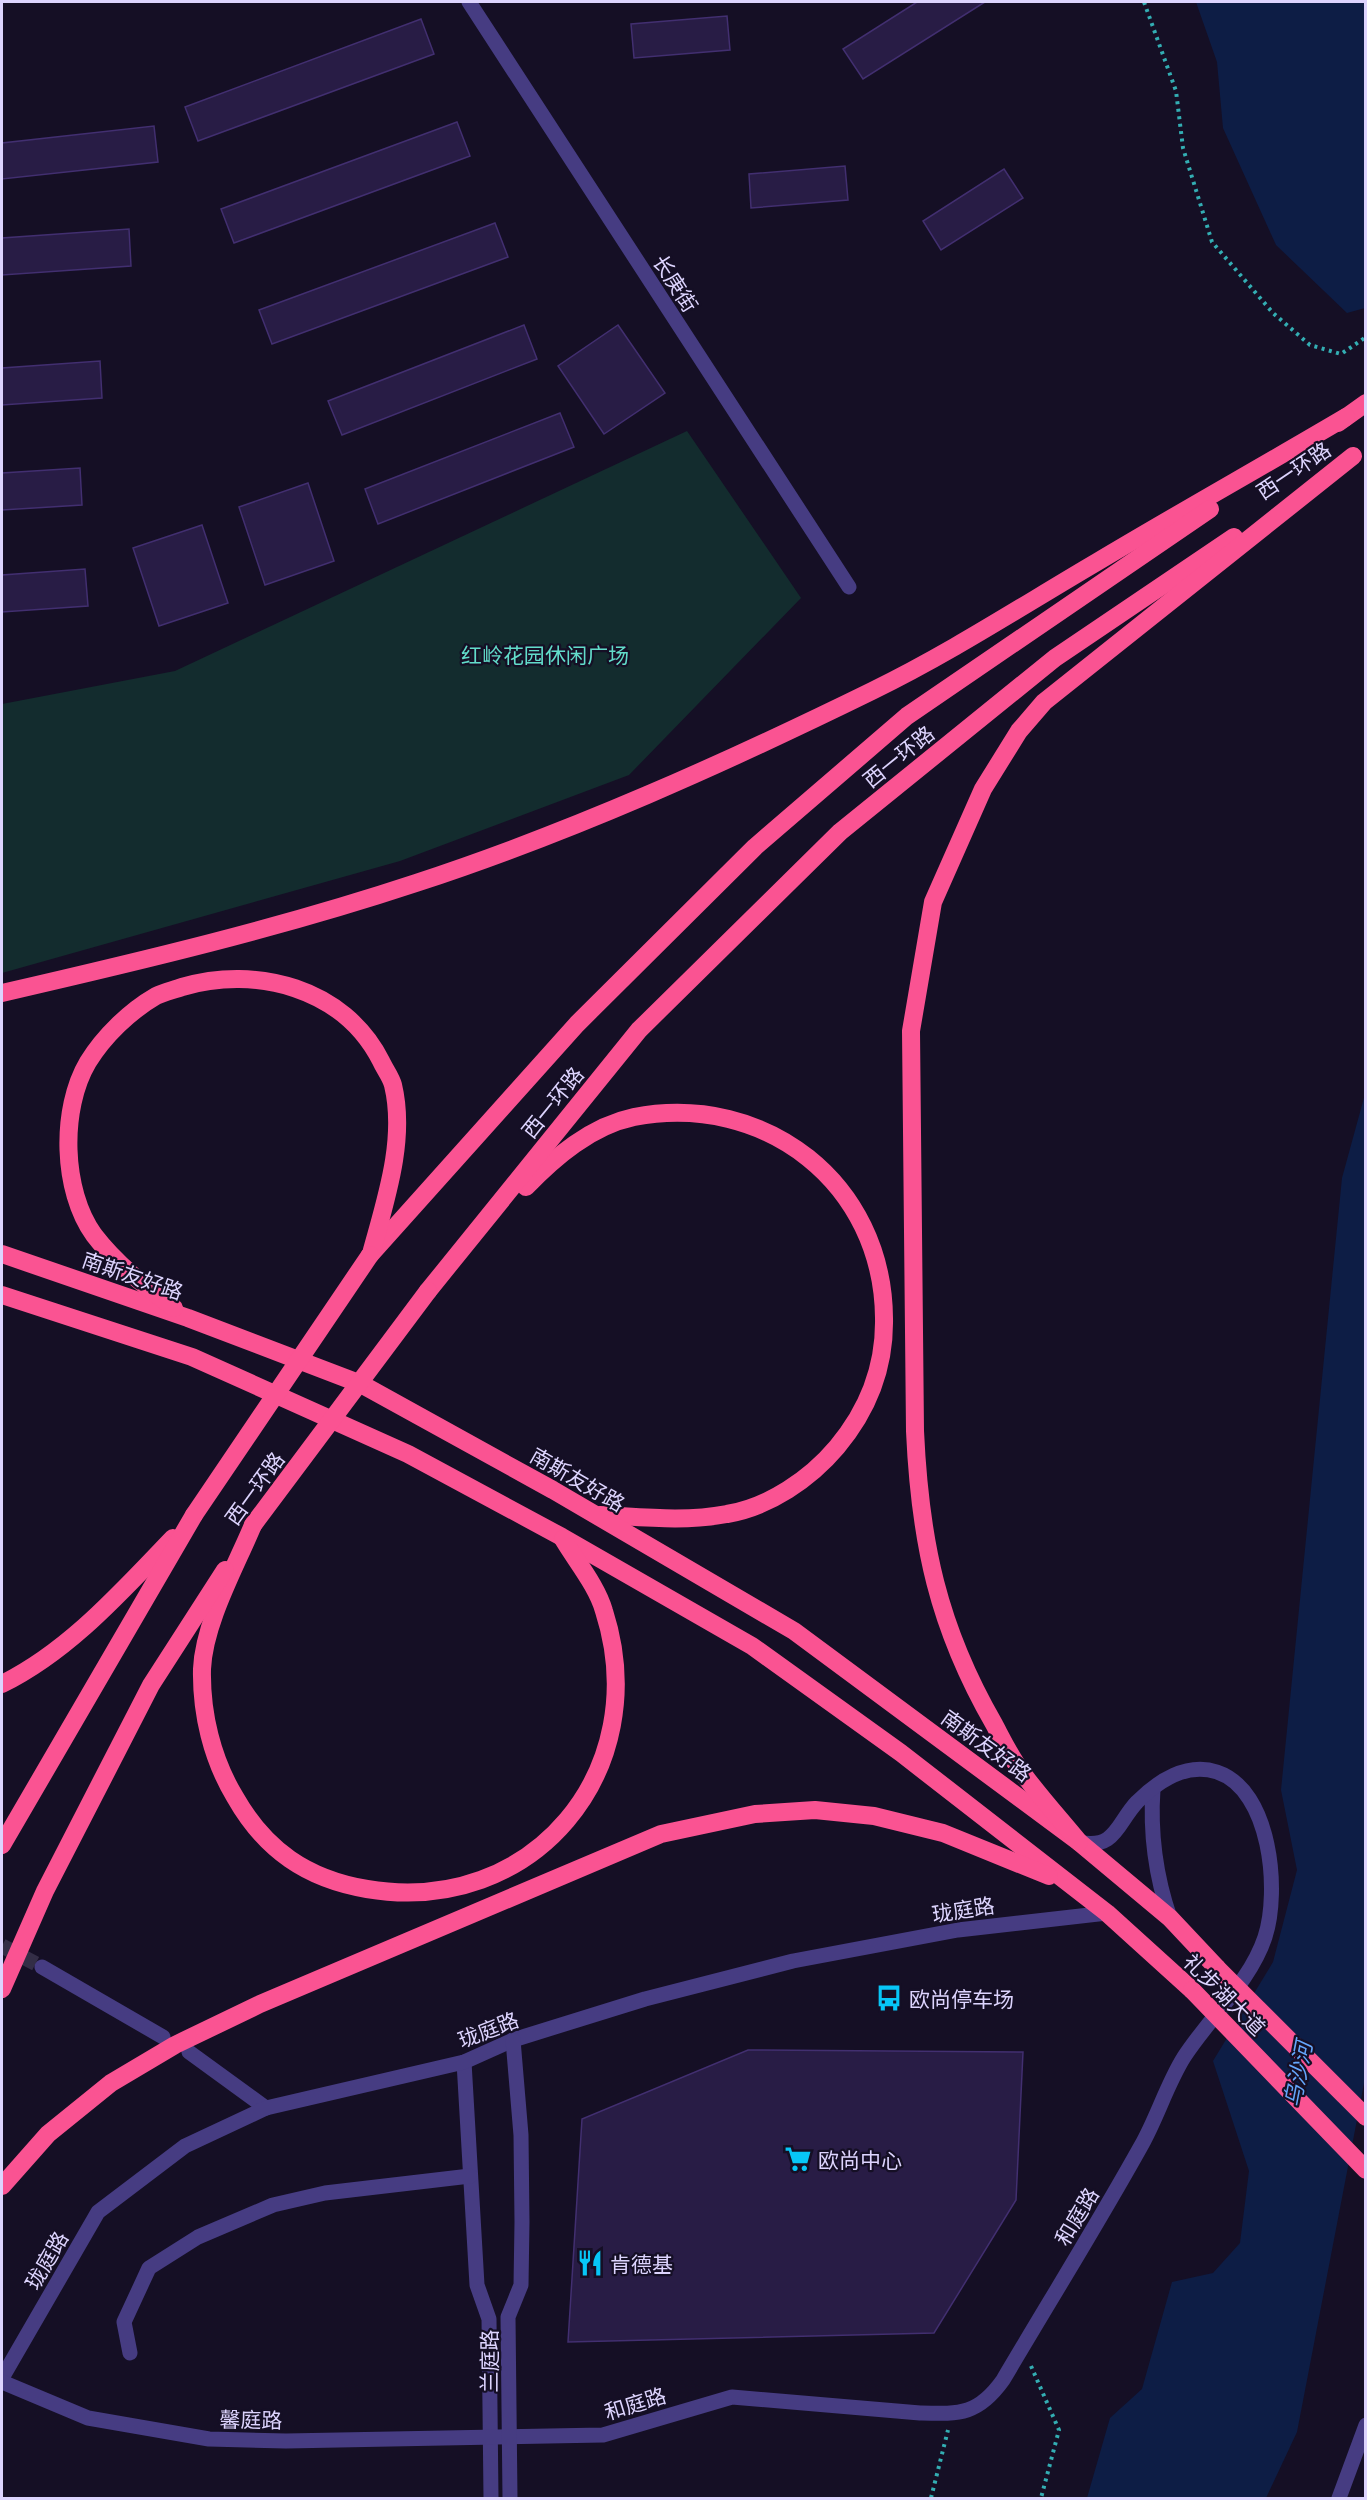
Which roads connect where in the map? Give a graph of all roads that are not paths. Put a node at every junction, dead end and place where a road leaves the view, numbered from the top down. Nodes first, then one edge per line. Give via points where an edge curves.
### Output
1 (469, 2) edge
2 (1365, 403) edge
3 (1346, 417) junction
4 (1359, 452) edge
5 (849, 587) dead end
6 (2, 993) edge
7 (2, 1254) edge
8 (370, 1255) junction
9 (428, 1292) junction
10 (2, 1296) edge
11 (188, 1318) junction
12 (595, 1514) junction
13 (194, 1515) junction
14 (253, 1525) junction
15 (562, 1537) junction
16 (2, 1684) edge
17 (1154, 1790) junction
18 (1079, 1842) junction
19 (2, 1845) edge
20 (1070, 1885) junction
21 (1107, 1913) junction
22 (1170, 1918) junction
23 (42, 1967) tunnel mouth
24 (2, 1989) edge
25 (163, 2037) dead end
26 (513, 2040) junction
27 (189, 2052) dead end
28 (464, 2062) junction
29 (266, 2108) junction
30 (1365, 2117) edge
31 (1365, 2170) edge
32 (470, 2176) junction
33 (2, 2186) edge
34 (130, 2353) dead end
35 (2, 2380) edge
36 (1365, 2425) edge
37 (491, 2439) junction
38 (509, 2439) junction
39 (491, 2499) edge
40 (510, 2499) edge
41 (1339, 2499) edge

1 - 5 street, 长庚街
2 - 3 highway, 西一环路
3 - 6 highway via 1004,620 874,690 620,805 415,884 208,944
3 - 8 highway, 西一环路 via 907,716 799,808 577,1024
4 - 9 highway, 西一环路 via 1055,658 840,832 639,1030
4 - 18 highway via 1044,702 1019,731 983,789 933,902 911,1031 915,1431 921,1518 938,1595 961,1664 1022,1774
7 - 11 highway, 南斯友好路
8 - 11 highway via 389,1188 396,1134 393,1084 370,1039 337,1008 297,987 245,978 202,981 158,995 123,1020 88,1062 71,1110 68,1152 76,1197 93,1233 125,1271
8 - 13 highway, 西一环路, bridge
9 - 12 highway via 551,1160 594,1132 634,1117 680,1114 726,1118 771,1135 809,1157 842,1188 866,1231 884,1289 884,1342 872,1392 853,1428 829,1457 801,1481 767,1501 729,1514 680,1519
9 - 14 highway, 西一环路, bridge
10 - 15 highway via 192,1357 408,1454
11 - 12 highway, 南斯友好路 via 361,1384
12 - 18 highway, 南斯友好路 via 794,1631
13 - 16 highway via 112,1602 28,1671
13 - 19 highway, 西一环路
14 - 15 highway via 213,1619 202,1667 203,1708 212,1744 226,1782 245,1815 268,1843 300,1866 336,1884 384,1892 428,1893 510,1869 543,1846 573,1816 597,1777 611,1735 618,1690 615,1653 604,1609
14 - 24 highway, 西一环路 via 151,1685 45,1891
15 - 20 highway via 752,1646 901,1753
17 - 18 street, 和庭路 via 1136,1803 1124,1823 1104,1841
17 - 22 street via 1151,1815 1155,1850
17 - 38 street, 和庭路 via 1182,1771 1202,1768 1219,1773 1245,1791 1271,1860 1270,1920 1257,1959 1184,2058 1152,2128 990,2398 972,2410 949,2414 732,2397 603,2435
18 - 22 highway, 礼步湖大道
20 - 21 highway, 礼步湖大道
20 - 33 highway via 943,1833 874,1816 815,1810 755,1814 661,1834 260,2004 175,2045 111,2083 48,2134
21 - 26 street, 珑庭路 via 958,1930 793,1961 645,1999
21 - 31 highway, 礼步湖大道, bridge via 1191,1990
22 - 30 highway, 礼步湖大道, bridge
23 - 25 street
26 - 28 street, 珑庭路
26 - 38 street, 兰庭路 via 521,2135 521,2285 508,2317
27 - 29 street
28 - 29 street, 珑庭路
28 - 32 street
29 - 35 street, 珑庭路 via 185,2146 98,2212
32 - 34 street via 325,2193 273,2205 198,2238 149,2268 124,2322
32 - 37 street via 477,2285 489,2319
35 - 37 street, 馨庭路 via 88,2418 209,2439
36 - 41 street
37 - 38 street, 馨庭路
37 - 39 street
38 - 40 street, 兰庭路

